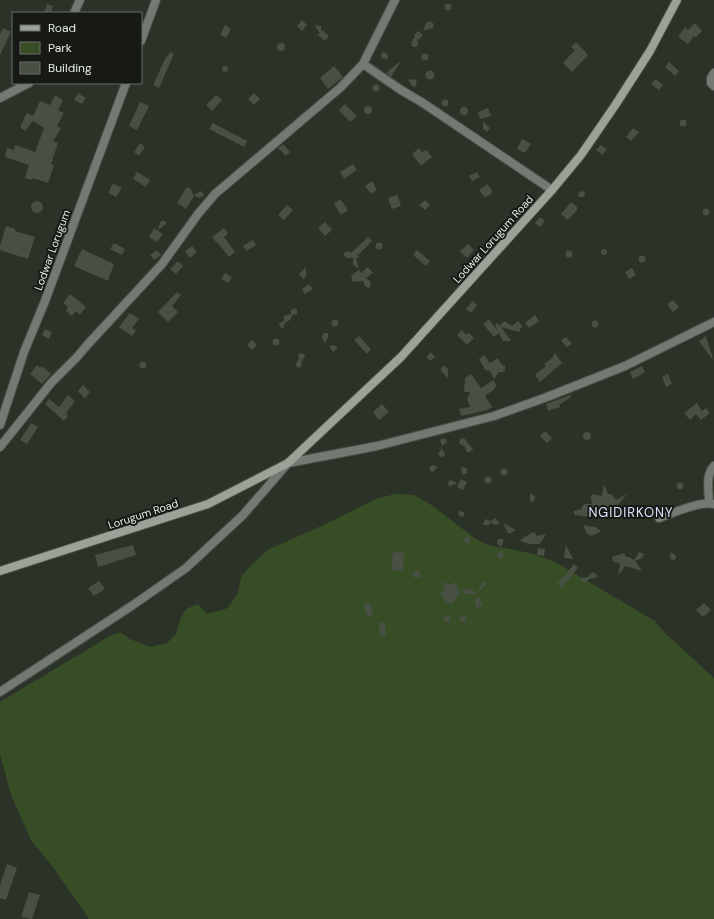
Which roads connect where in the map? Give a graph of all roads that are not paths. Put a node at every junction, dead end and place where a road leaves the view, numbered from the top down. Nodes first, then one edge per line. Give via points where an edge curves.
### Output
1 (80, 0) edge
2 (156, 0) edge
3 (395, 0) edge
4 (677, 0) edge
5 (74, 12) edge
6 (142, 38) edge
7 (363, 64) junction
8 (714, 73) edge
9 (27, 84) edge
10 (126, 84) edge
11 (714, 86) edge
12 (0, 98) edge
13 (552, 190) junction
14 (714, 322) edge
15 (0, 425) edge
16 (0, 447) edge
17 (288, 463) junction
18 (714, 466) edge
19 (712, 504) edge
20 (659, 518) dead end
21 (0, 571) edge
22 (0, 692) edge

1 - 5 street
2 - 6 street
3 - 7 street
4 - 13 main road, Lodwar Lorugum Road via 650,51 616,104 581,155
7 - 13 street
7 - 16 street via 341,87 215,194 162,264 51,383
8 - 11 street via 711,80
9 - 12 street
10 - 15 street, Lodwar Lorugum via 24,352
13 - 17 main road, Lodwar Lorugum Road via 401,357
14 - 17 street via 625,366 494,416 377,446
17 - 21 main road, Lorugum Road via 208,504
17 - 22 street via 243,515 186,568
18 - 19 street via 708,475
19 - 20 street via 684,509

